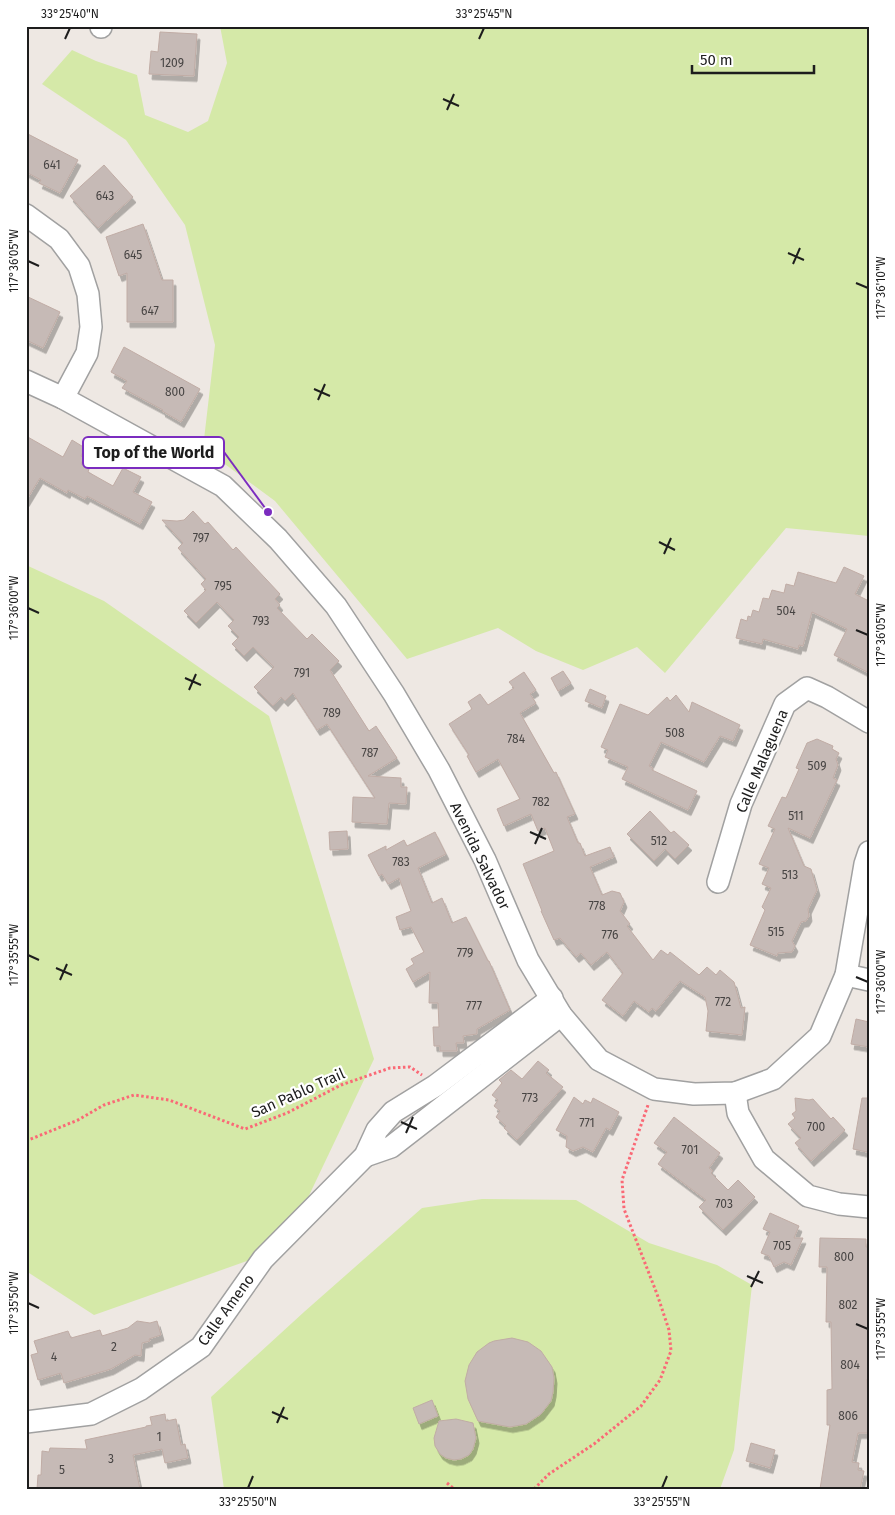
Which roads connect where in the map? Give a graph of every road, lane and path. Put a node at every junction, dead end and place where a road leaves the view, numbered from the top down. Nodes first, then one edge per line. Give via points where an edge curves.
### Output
1 (26, 216) edge
2 (26, 382) edge
3 (63, 398) junction
4 (869, 722) edge
5 (869, 852) edge
6 (718, 882) dead end
7 (846, 975) junction
8 (869, 980) edge
9 (556, 1006) junction
10 (435, 1086) junction
11 (654, 1089) junction
12 (735, 1093) junction
13 (26, 1141) edge
14 (366, 1156) junction
15 (869, 1207) edge
16 (26, 1422) edge
17 (447, 1484) dead end
18 (454, 1489) edge
19 (534, 1489) edge

1 - 3 street via 59,240 79,266 88,294 92,327 87,353
2 - 3 street, Avenida Salvador
3 - 9 street, Avenida Salvador via 223,486 278,539 336,606 439,770 485,860 528,960
4 - 6 street, Calle Malaguena via 807,688 785,704 742,804
5 - 7 street, Avenida Salvador
7 - 8 street
7 - 12 street, Avenida Salvador via 820,1036 773,1080
9 - 10 street, Calle Ameno
9 - 11 street, Avenida Salvador via 599,1060
9 - 14 street, Calle Ameno via 391,1147
10 - 13 path, San Pablo Trail via 410,1067 390,1068 341,1085 245,1129 168,1100 134,1095 104,1105 78,1120
10 - 14 street, Calle Ameno via 393,1112 377,1130
11 - 12 street, Avenida Salvador via 694,1094
11 - 19 path via 622,1180 624,1209 669,1330 671,1352 660,1380 641,1406 594,1444 549,1474
12 - 15 street via 738,1114 764,1159 808,1196
14 - 16 street, Calle Ameno via 263,1259 200,1347 141,1389 92,1414
17 - 18 path

